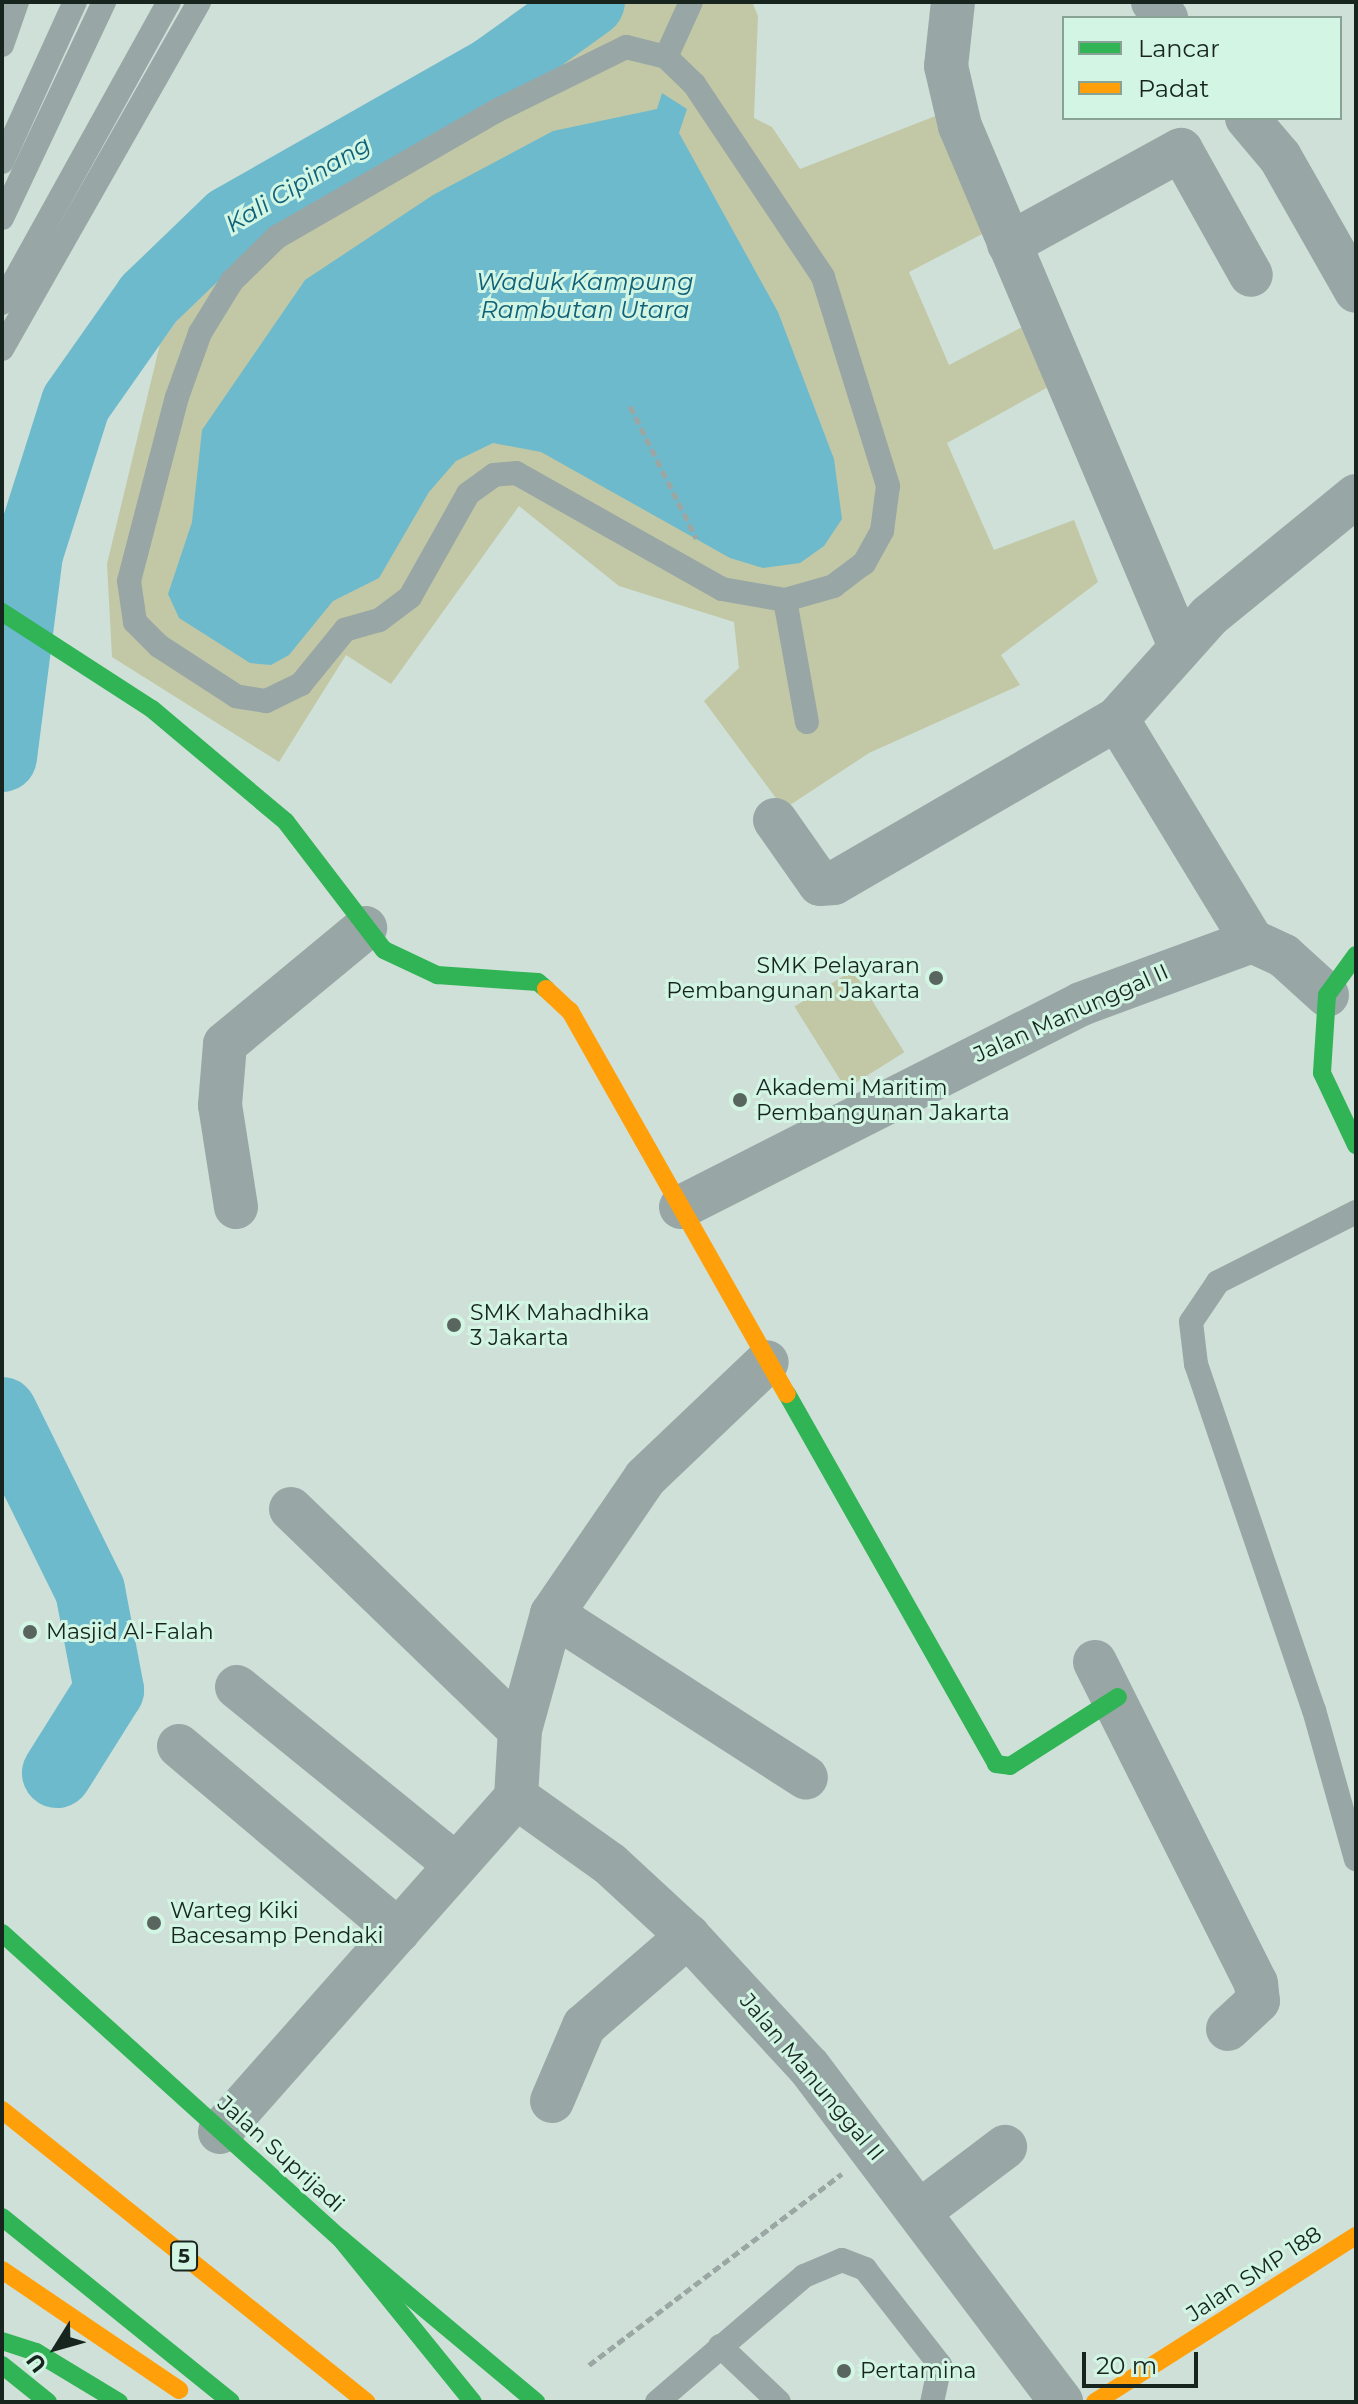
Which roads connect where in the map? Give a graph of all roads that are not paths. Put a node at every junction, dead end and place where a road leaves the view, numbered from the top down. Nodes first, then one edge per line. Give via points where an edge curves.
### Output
1 (17, 2) edge
2 (75, 2) edge
3 (104, 2) edge
4 (169, 2) edge
5 (199, 2) edge
6 (691, 2) edge
7 (953, 2) edge
8 (2, 45) edge
9 (666, 57) junction
10 (1249, 120) edge
11 (2, 162) edge
12 (2, 218) edge
13 (1009, 244) junction
14 (1251, 275) dead end
15 (1356, 291) edge
16 (2, 303) edge
17 (2, 349) edge
18 (1356, 496) edge
19 (785, 600) junction
20 (3, 613) edge
21 (1179, 644) junction
22 (1117, 719) junction
23 (807, 722) dead end
24 (775, 820) dead end
25 (365, 928) junction
26 (1252, 941) junction
27 (1356, 955) edge
28 (1327, 995) junction
29 (1356, 1145) edge
30 (236, 1207) dead end
31 (681, 1207) junction
32 (1356, 1212) edge
33 (767, 1362) junction
34 (291, 1509) dead end
35 (552, 1614) junction
36 (1107, 1680) joint
37 (237, 1687) dead end
38 (520, 1730) junction
39 (179, 1746) dead end
40 (806, 1778) dead end
41 (516, 1797) junction
42 (1356, 1859) edge
43 (456, 1865) junction
44 (399, 1931) junction
45 (2, 1933) edge
46 (688, 1936) junction
47 (1228, 2029) dead end
48 (552, 2101) dead end
49 (2, 2110) edge
50 (220, 2132) junction
51 (1005, 2147) dead end
52 (919, 2212) junction
53 (2, 2217) edge
54 (1356, 2236) edge
55 (340, 2238) junction
56 (2, 2270) edge
57 (2, 2341) edge
58 (720, 2346) junction
59 (2, 2365) edge
60 (48, 2402) edge
61 (119, 2402) edge
62 (198, 2402) edge
63 (231, 2402) edge
64 (366, 2402) edge
65 (473, 2402) edge
66 (536, 2402) edge
67 (657, 2402) edge
68 (779, 2402) edge
69 (932, 2402) edge
70 (1061, 2402) edge
71 (1095, 2402) edge

1 - 8 lane
2 - 11 lane
3 - 12 lane
4 - 16 lane
5 - 17 lane
6 - 9 lane
7 - 13 street via 946,66 953,97
9 - 19 lane via 694,84 823,277 888,486 882,531 864,563 834,586
9 - 19 lane via 626,47 496,111 277,237 232,281 200,333 177,397 129,581 135,622 236,696 266,701 301,684 345,630 379,620 410,597 468,494 494,475 516,473 698,581
10 - 15 street via 1280,157
13 - 14 street via 1181,150
13 - 21 street
18 - 21 street
19 - 23 lane
20 - 25 main road via 152,709 286,822
21 - 22 street
22 - 24 street via 834,883 820,884
22 - 26 street
25 - 30 street via 225,1044 220,1105
25 - 31 main road via 414,970 538,982 570,1011
26 - 28 street via 1284,956
26 - 31 street, Jalan Manunggal II via 1081,1004
27 - 28 main road
28 - 29 main road via 1322,1073
31 - 33 main road
32 - 42 lane via 1218,1282 1191,1322 1196,1364 1314,1710
33 - 35 street via 645,1478
33 - 36 main road via 996,1764 1010,1766
34 - 38 street
35 - 38 street
35 - 40 street
36 - 47 street via 1256,1983 1258,2001
37 - 43 street
38 - 41 street
39 - 44 street
41 - 43 street
41 - 46 street, Jalan Manunggal II via 610,1864
43 - 44 street
44 - 50 street
45 - 50 main road, Jalan Suprijadi
46 - 48 street via 584,2026
46 - 52 street, Jalan Manunggal II via 875,2150
49 - 64 main road, 5
50 - 55 main road, Jalan Suprijadi
51 - 52 street
52 - 70 street, Jalan Manunggal II
53 - 63 main road
54 - 71 main road, Jalan SMP 188
55 - 65 main road
55 - 66 main road, Jalan Suprijadi
56 - 62 main road
57 - 61 main road via 36,2352
58 - 67 lane
58 - 68 lane
58 - 69 lane via 804,2276 842,2260 865,2269 940,2365
59 - 60 main road

